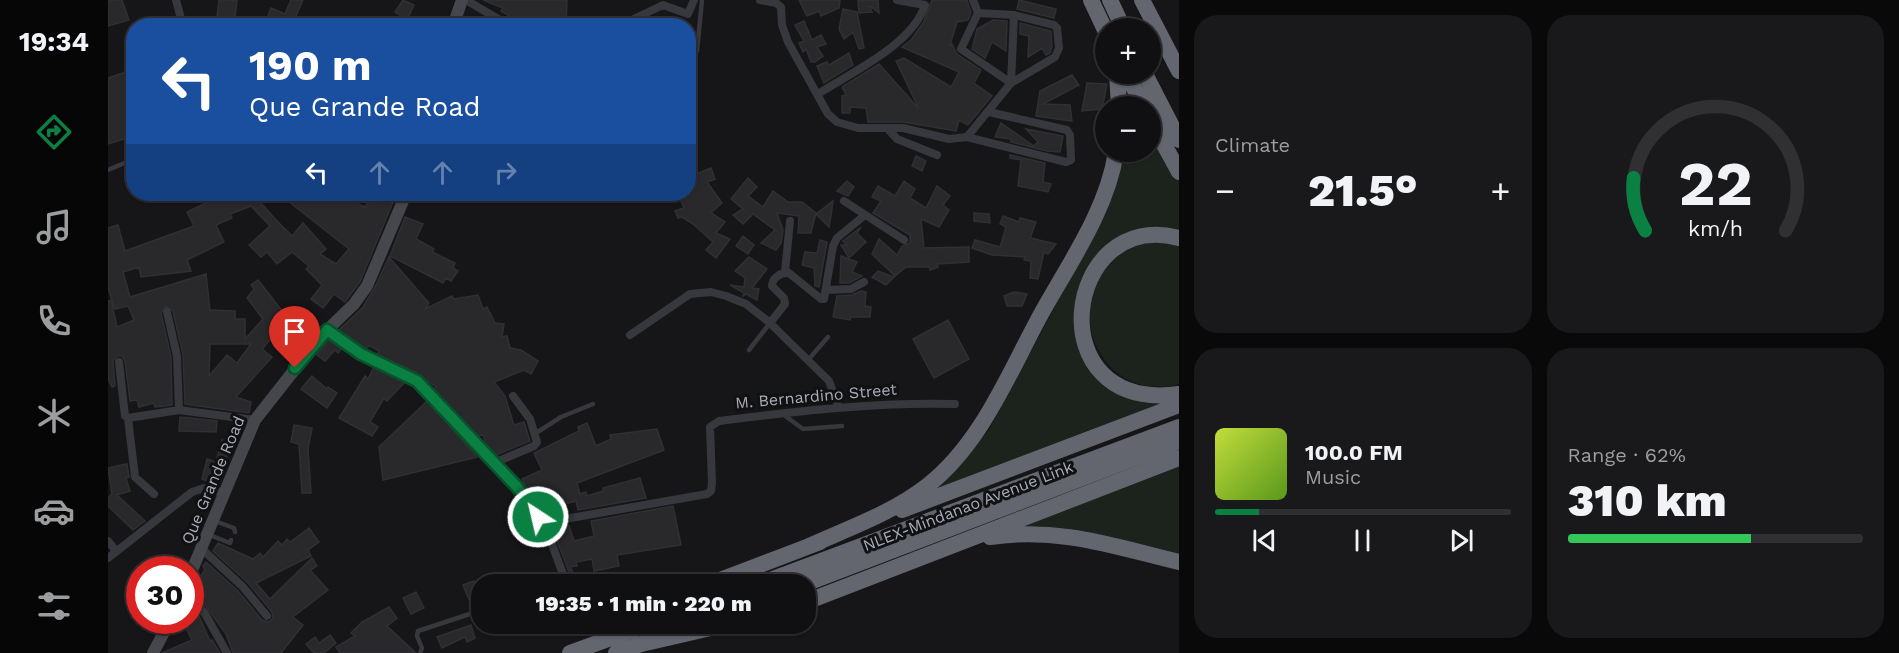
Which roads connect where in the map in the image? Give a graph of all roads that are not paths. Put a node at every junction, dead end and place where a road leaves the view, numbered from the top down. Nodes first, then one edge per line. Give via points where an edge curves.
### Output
1 (176, 0) edge
2 (464, 0) edge
3 (694, 0) edge
4 (702, 0) edge
5 (760, 0) edge
6 (897, 0) edge
7 (973, 0) edge
8 (1092, 0) edge
9 (1110, 0) edge
10 (1142, 0) edge
11 (978, 13) junction
12 (1014, 15) junction
13 (181, 18) edge
14 (456, 18) edge
15 (496, 18) edge
16 (637, 18) edge
17 (1100, 18) edge
18 (1118, 18) edge
19 (697, 51) dead end
20 (1179, 71) edge
21 (1011, 83) junction
22 (1150, 84) edge
23 (818, 94) junction
24 (989, 112) junction
25 (889, 130) junction
26 (967, 137) junction
27 (1161, 139) edge
28 (1179, 140) edge
29 (937, 155) dead end
30 (126, 162) edge
31 (1113, 162) edge
32 (108, 170) edge
33 (1179, 171) edge
34 (400, 201) edge
35 (844, 201) dead end
36 (865, 215) junction
37 (790, 221) dead end
38 (1179, 238) edge
39 (904, 240) dead end
40 (784, 272) junction
41 (864, 282) dead end
42 (826, 290) junction
43 (167, 312) dead end
44 (770, 324) junction
45 (327, 330) junction
46 (630, 335) dead end
47 (828, 337) dead end
48 (749, 350) dead end
49 (808, 360) junction
50 (119, 362) dead end
51 (1179, 394) edge
52 (513, 396) dead end
53 (593, 404) dead end
54 (955, 404) dead end
55 (1179, 405) edge
56 (838, 406) junction
57 (179, 410) junction
58 (782, 413) junction
59 (128, 418) junction
60 (255, 420) junction
61 (842, 426) dead end
62 (1179, 427) edge
63 (536, 433) junction
64 (1179, 441) edge
65 (1179, 458) edge
66 (494, 463) junction
67 (154, 494) dead end
68 (224, 494) junction
69 (213, 520) junction
70 (542, 523) junction
71 (235, 532) dead end
72 (207, 534) junction
73 (231, 540) dead end
74 (108, 541) edge
75 (809, 546) junction
76 (201, 549) junction
77 (116, 551) junction
78 (929, 554) junction
79 (198, 556) edge
80 (108, 558) edge
81 (1179, 562) edge
82 (563, 574) edge
83 (736, 574) edge
84 (786, 574) edge
85 (816, 580) edge
86 (816, 598) edge
87 (204, 612) edge
88 (471, 613) edge
89 (267, 616) dead end
90 (163, 634) edge
91 (597, 634) edge
92 (622, 634) edge
93 (668, 634) edge
94 (685, 634) edge
95 (637, 645) junction
96 (153, 653) edge
97 (226, 653) edge
98 (420, 653) edge
99 (558, 653) edge
100 (570, 653) edge
101 (616, 653) edge

1 - 13 street
2 - 14 main road
2 - 15 street
3 - 16 street via 688,14 663,6
4 - 19 lane
5 - 23 street via 781,7 788,42
6 - 23 street via 925,5 900,41
7 - 11 street
8 - 17 highway
9 - 18 highway
10 - 20 highway
11 - 12 street
11 - 21 street via 962,49
12 - 21 street
12 - 21 street via 1056,26 1059,48 1051,60
21 - 24 street
22 - 28 highway
23 - 25 street via 837,122
24 - 26 street
24 - 26 street via 1067,130 1071,160 1066,162
25 - 26 street via 903,128 949,139
25 - 29 street via 897,139
27 - 33 highway
30 - 32 lane
31 - 75 highway via 1081,242 981,424 959,455 900,504
34 - 45 main road, Que Grande Road via 367,286
35 - 36 street
36 - 39 street
36 - 42 street via 837,238
37 - 40 street
38 - 51 highway via 1149,236 1128,242 1107,256 1085,290 1081,323 1096,364 1124,389 1154,397
40 - 42 street via 821,299
40 - 44 street via 772,283 785,304
41 - 42 street via 852,289
43 - 57 street via 177,356
44 - 46 street via 746,304 700,292 690,294
44 - 48 lane
44 - 49 street
45 - 60 main road, Que Grande Road
45 - 66 street via 361,354 417,381
47 - 49 lane
49 - 56 street via 829,381
50 - 59 street
52 - 63 street via 522,404
53 - 63 lane
54 - 56 street, M. Bernardino Street
55 - 75 highway
56 - 58 street, M. Bernardino Street
57 - 59 street
57 - 60 street
58 - 61 lane via 799,428
58 - 70 street, M. Bernardino Street via 713,423 712,483 706,494
59 - 67 street via 135,477
60 - 68 main road, Que Grande Road
62 - 84 highway, NLEX-Mindanao Avenue Link
63 - 66 street via 534,446
64 - 85 highway, NLEX-Mindanao Avenue Link
65 - 78 highway
66 - 70 street
68 - 69 main road, Que Grande Road
68 - 77 street via 204,488 192,492
69 - 71 lane via 234,528
69 - 72 main road, Que Grande Road
70 - 82 street
72 - 73 lane via 230,543
72 - 76 main road, Que Grande Road
74 - 77 street
75 - 83 highway
76 - 79 main road, Que Grande Road
76 - 89 street via 243,587
77 - 80 street
78 - 81 highway via 984,537 1051,533
78 - 86 highway
87 - 97 street
88 - 98 lane via 418,630
90 - 96 main road
91 - 99 highway
92 - 100 highway
93 - 95 highway
94 - 95 highway
95 - 101 highway

